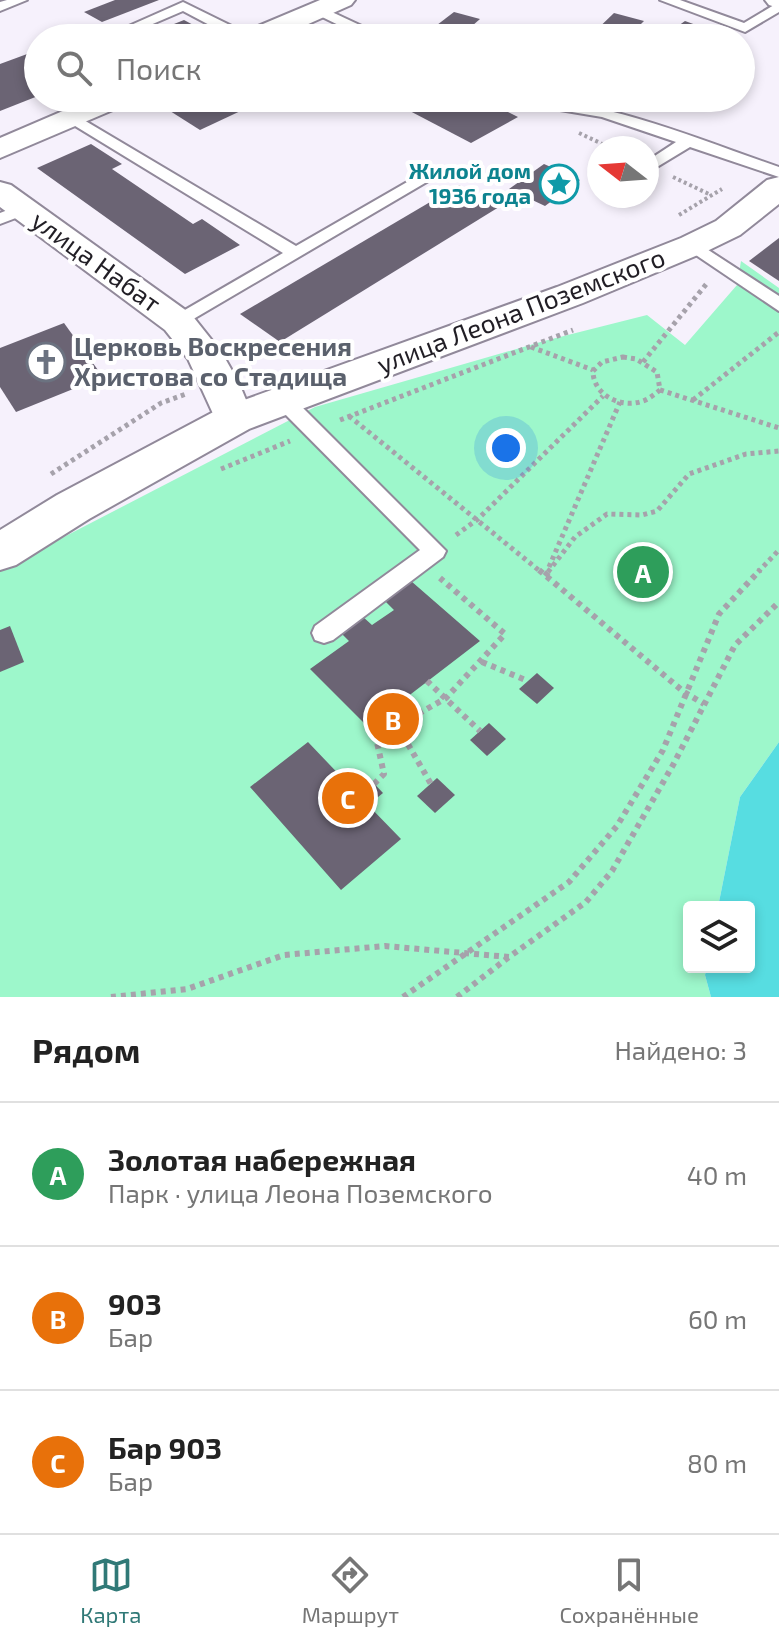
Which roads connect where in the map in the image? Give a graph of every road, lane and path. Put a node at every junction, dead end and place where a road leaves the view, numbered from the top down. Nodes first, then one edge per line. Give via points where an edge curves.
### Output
1 (20, 0) edge
2 (198, 0) edge
3 (667, 0) edge
4 (779, 2) edge
5 (330, 5) edge
6 (183, 6) junction
7 (0, 7) edge
8 (141, 24) edge
9 (218, 24) edge
10 (286, 24) edge
11 (356, 24) edge
12 (734, 24) edge
13 (750, 24) edge
14 (86, 112) edge
15 (599, 112) edge
16 (72, 118) junction
17 (689, 141) junction
18 (0, 149) edge
19 (659, 160) edge
20 (659, 172) edge
21 (779, 172) edge
22 (434, 173) dead end
23 (770, 176) edge
24 (712, 196) junction
25 (8, 207) edge
26 (695, 244) junction
27 (296, 253) junction
28 (779, 305) edge
29 (178, 322) junction
30 (779, 332) edge
31 (531, 347) dead end
32 (643, 362) junction
33 (593, 370) junction
34 (660, 390) junction
35 (603, 396) junction
36 (282, 399) junction
37 (692, 400) junction
38 (227, 401) junction
39 (620, 402) junction
40 (349, 416) dead end
41 (779, 428) edge
42 (779, 451) edge
43 (50, 475) dead end
44 (478, 519) junction
45 (779, 550) edge
46 (0, 552) edge
47 (428, 556) junction
48 (545, 576) junction
49 (779, 602) edge
50 (324, 633) dead end
51 (482, 662) junction
52 (427, 681) dead end
53 (528, 681) dead end
54 (684, 692) junction
55 (446, 698) junction
56 (704, 704) junction
57 (398, 727) junction
58 (480, 731) dead end
59 (374, 784) dead end
60 (431, 784) dead end
61 (464, 953) junction
62 (509, 957) junction
63 (128, 996) edge
64 (111, 997) edge
65 (403, 997) edge
66 (457, 997) edge

1 - 7 lane
2 - 6 lane
3 - 12 lane
4 - 13 lane
5 - 10 street
5 - 11 lane
6 - 8 lane
6 - 9 lane
14 - 16 street
15 - 17 lane
16 - 18 street
16 - 27 lane
17 - 19 lane
17 - 23 lane
20 - 24 path
21 - 23 lane
22 - 27 lane
23 - 24 path
23 - 26 main road, улица Леона Поземского via 728,228
24 - 26 path
25 - 29 street, улица Набат
26 - 28 lane
26 - 32 path
26 - 36 main road, улица Леона Поземского via 556,301
27 - 29 lane
29 - 38 street, улица Набат via 203,353
30 - 37 path
31 - 33 path
32 - 33 path via 609,358
32 - 34 path via 657,372
33 - 35 path via 594,388
34 - 37 path
34 - 39 path via 642,402
35 - 39 path
35 - 44 path
36 - 38 main road, улица Леона Поземского
36 - 47 lane
37 - 41 path
38 - 43 path via 161,403
38 - 46 main road, улица Леона Поземского
39 - 48 path
40 - 44 path
42 - 48 path via 746,454 689,474 657,511 607,514 575,537
44 - 47 path
44 - 48 path
45 - 54 path via 719,614
47 - 50 lane
47 - 51 path via 505,634
48 - 54 path
49 - 56 path via 735,645
51 - 53 path
51 - 55 path
52 - 55 path
54 - 56 path
54 - 61 path via 663,750 617,826 569,882
55 - 57 path
55 - 58 path
56 - 62 path via 612,871 586,902
57 - 59 path via 376,738 384,774
57 - 60 path
61 - 62 path
61 - 63 path via 385,946 284,955 187,989
61 - 65 path
62 - 66 path
63 - 64 path

